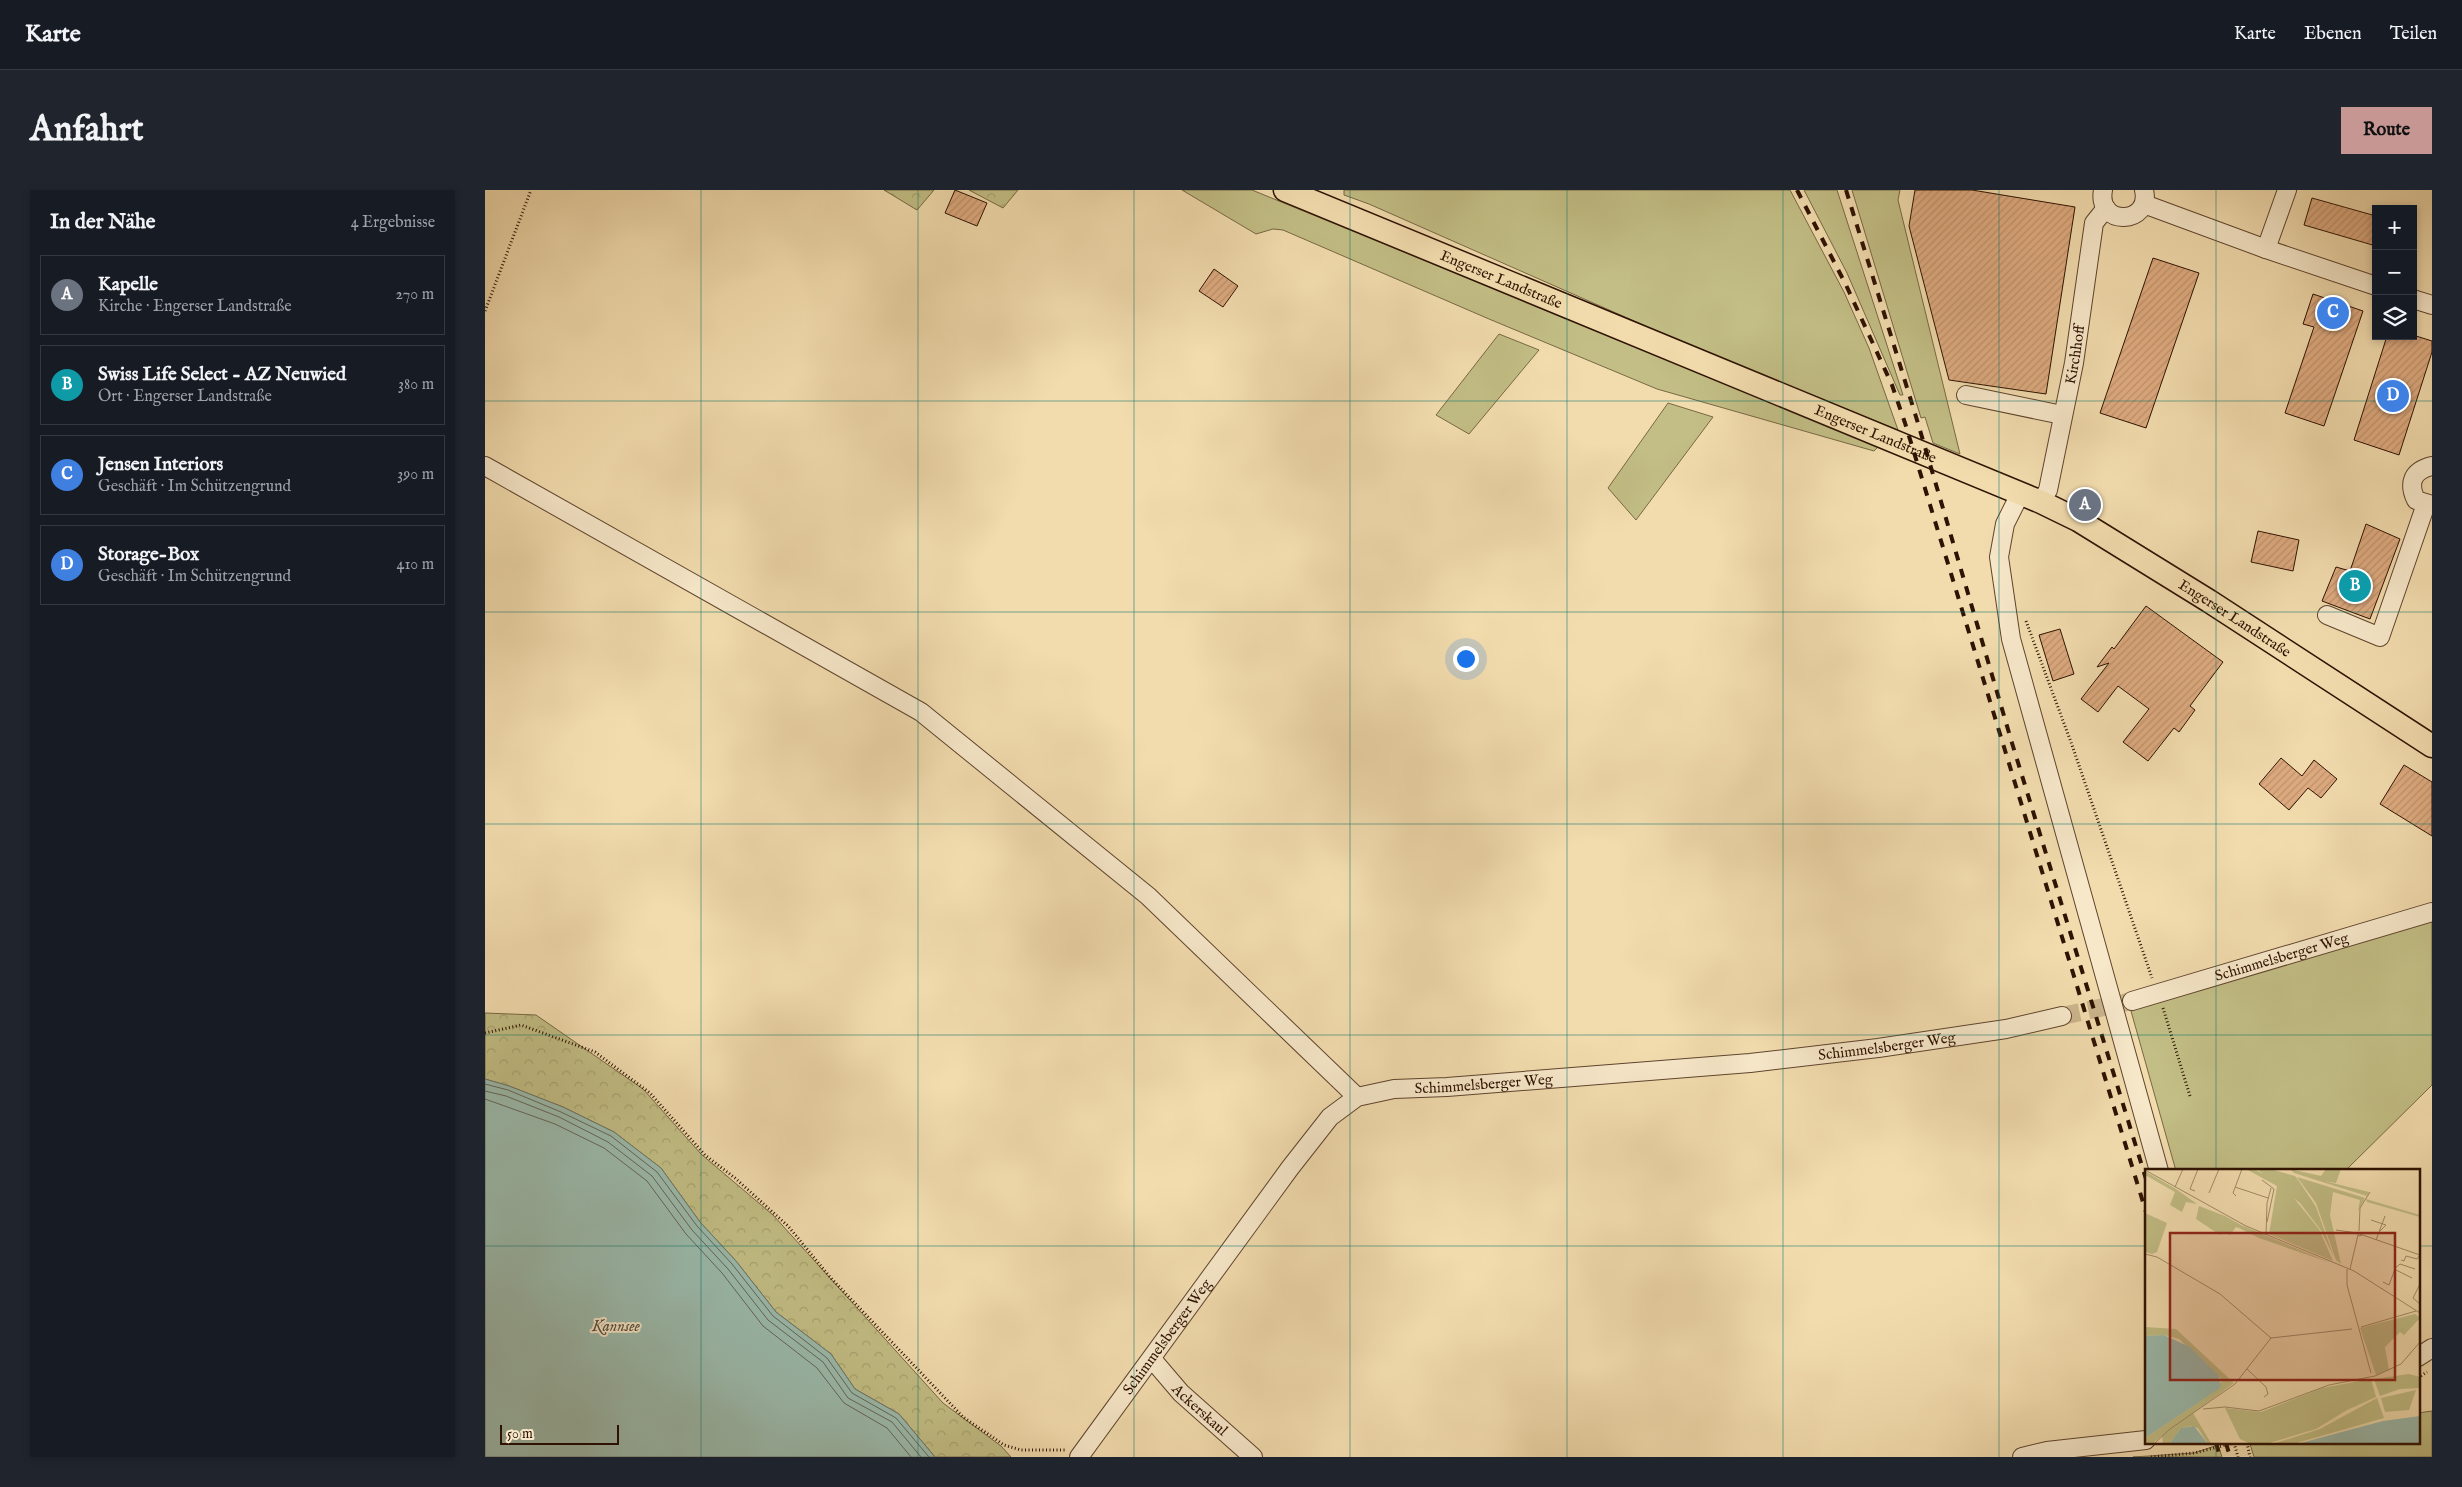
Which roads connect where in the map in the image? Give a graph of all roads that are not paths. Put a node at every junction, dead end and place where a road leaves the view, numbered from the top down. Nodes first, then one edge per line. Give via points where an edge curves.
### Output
1 (1285, 190) edge
2 (2103, 190) edge
3 (2287, 190) edge
4 (1318, 196) edge
5 (2144, 197) edge
6 (2106, 208) junction
7 (2266, 249) junction
8 (2372, 285) edge
9 (2417, 300) edge
10 (2432, 305) edge
11 (1966, 395) dead end
12 (2062, 415) junction
13 (485, 466) edge
14 (2432, 466) edge
15 (2019, 494) junction
16 (2041, 502) junction
17 (2429, 504) edge
18 (2327, 615) dead end
19 (2432, 746) edge
20 (2432, 912) edge
21 (2132, 1001) tunnel mouth
22 (2062, 1016) tunnel mouth
23 (1357, 1097) junction
24 (2158, 1169) edge
25 (2432, 1348) edge
26 (2419, 1356) edge
27 (1152, 1359) junction
28 (2145, 1440) edge
29 (1081, 1455) edge
30 (1253, 1457) edge
31 (2022, 1457) edge

1 - 4 main road, Engerser Landstraße
2 - 6 street
3 - 7 street
4 - 15 main road, Engerser Landstraße
5 - 6 street via 2140,210 2127,218 2114,215
5 - 7 street
6 - 12 street, Kirchhoff via 2094,223 2074,363
7 - 8 street
9 - 10 street
11 - 12 street
12 - 16 street, Kirchhoff via 2048,490
13 - 23 street via 921,712 1148,896
14 - 17 street via 2422,468 2413,479 2411,489 2416,500
15 - 16 main road, Engerser Landstraße
15 - 24 street via 2005,524 1999,557 2011,639
16 - 19 main road, Engerser Landstraße via 2078,520 2209,601
17 - 18 street via 2380,637
20 - 21 street, Schimmelsberger Weg
22 - 23 street, Schimmelsberger Weg via 2005,1029 1878,1048 1457,1087 1395,1089
23 - 27 street, Schimmelsberger Weg via 1331,1117 1296,1161
25 - 26 street
27 - 29 street, Schimmelsberger Weg
27 - 30 street, Ackerskaul via 1181,1393
28 - 31 street via 2047,1451

